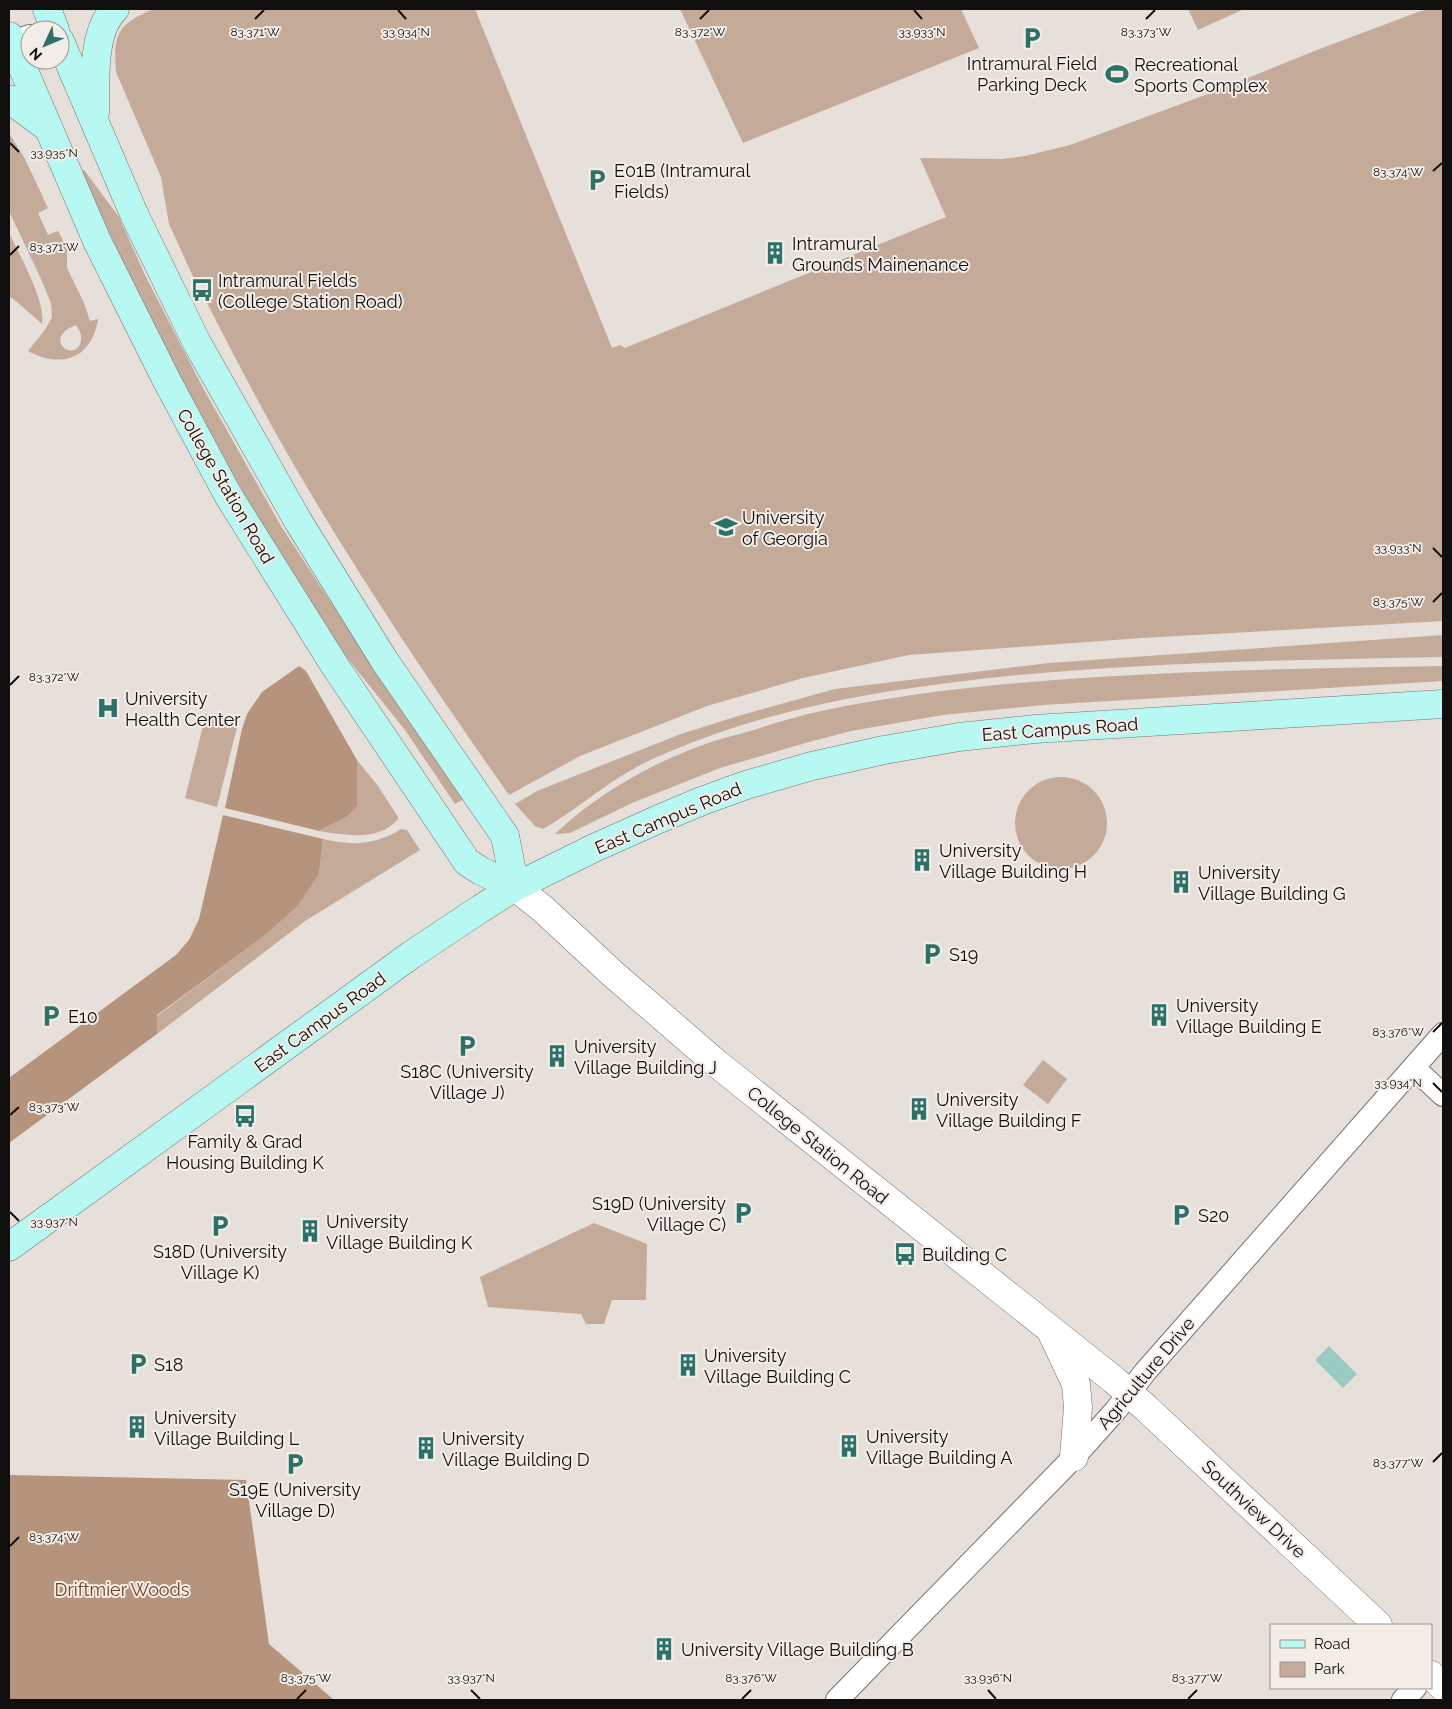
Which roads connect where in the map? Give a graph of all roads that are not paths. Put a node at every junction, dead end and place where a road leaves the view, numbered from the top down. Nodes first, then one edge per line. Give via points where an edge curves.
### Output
1 (114, 9) edge
2 (40, 70) edge
3 (61, 70) edge
4 (9, 99) edge
5 (95, 120) junction
6 (47, 127) junction
7 (1443, 704) edge
8 (515, 888) junction
9 (1443, 1034) edge
10 (1414, 1068) junction
11 (1443, 1095) edge
12 (9, 1248) edge
13 (1049, 1328) junction
14 (1129, 1392) junction
15 (1074, 1458) junction
16 (1377, 1624) edge
17 (1432, 1676) edge
18 (1443, 1687) edge
19 (1414, 1689) edge
20 (837, 1700) edge
21 (1403, 1700) edge

1 - 5 main road via 107,16 99,39
2 - 6 main road, College Station Road
3 - 5 main road, College Station Road
4 - 6 main road
5 - 8 main road, College Station Road via 134,214 197,344 298,521 374,643 505,836
6 - 8 main road, College Station Road via 110,268 228,495 335,666 467,862
7 - 8 main road, East Campus Road via 1035,729 959,737 884,750 812,766 702,801 602,844
8 - 12 main road, East Campus Road via 417,951
8 - 13 street, College Station Road via 543,909 716,1063
9 - 10 street, Agriculture Drive
10 - 11 street
10 - 14 street, Agriculture Drive
13 - 14 street, College Station Road
13 - 15 street via 1076,1384 1078,1407
14 - 15 street, Agriculture Drive
14 - 16 street, Southview Drive
15 - 20 street, Agriculture Drive
17 - 18 street
19 - 21 street

